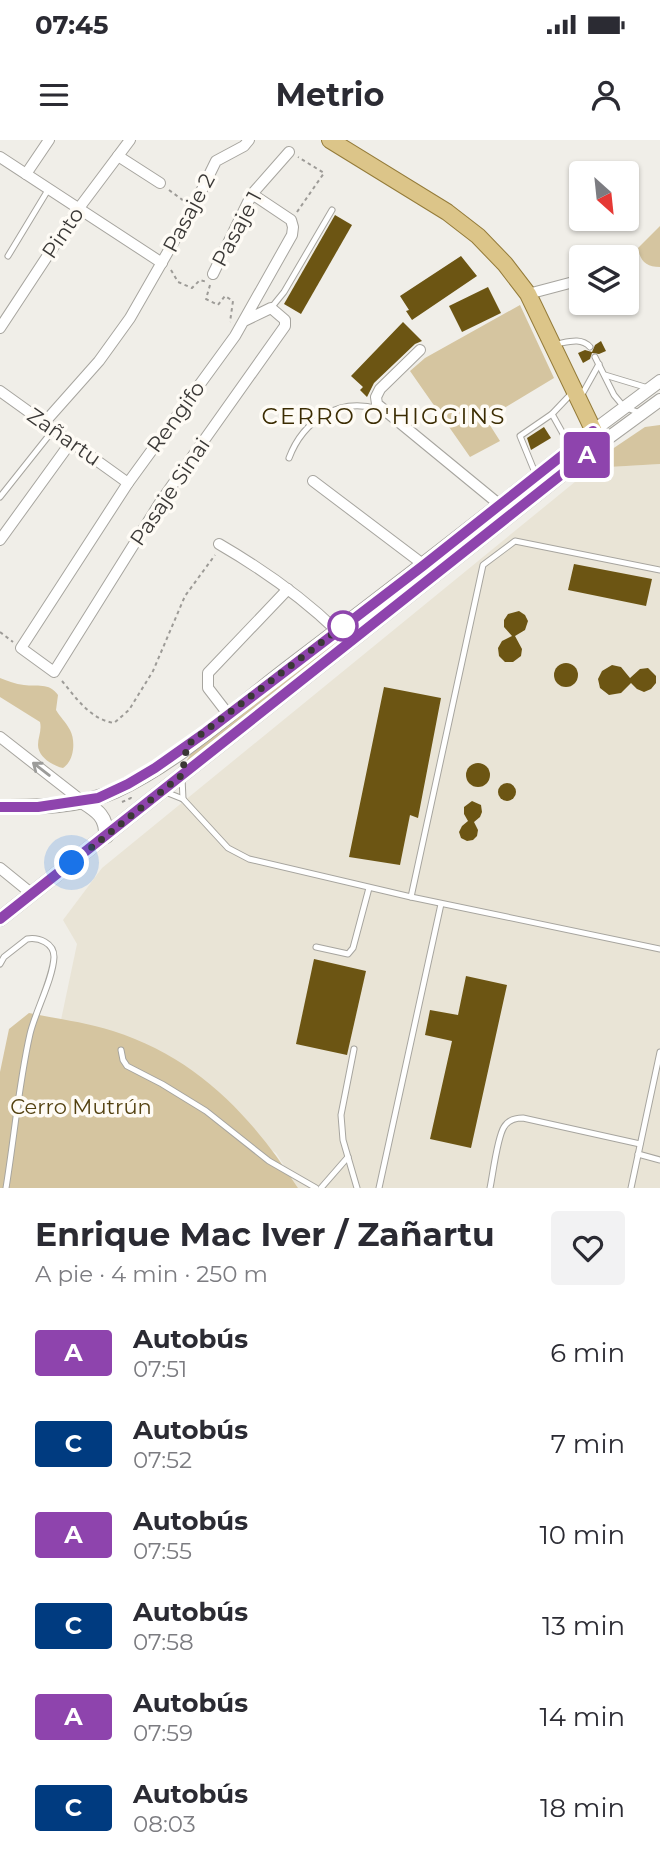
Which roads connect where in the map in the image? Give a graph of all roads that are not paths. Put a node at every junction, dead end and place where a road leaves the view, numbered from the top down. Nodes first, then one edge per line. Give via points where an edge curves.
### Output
1 (49, 140) edge
2 (130, 140) edge
3 (249, 140) edge
4 (330, 140) edge
5 (289, 152) road end
6 (118, 156) junction
7 (0, 157) edge
8 (26, 174) junction
9 (160, 183) road end
10 (48, 188) junction
11 (252, 194) junction
12 (79, 208) junction
13 (332, 210) dead end
14 (8, 256) dead end
15 (162, 263) junction
16 (213, 274) dead end
17 (569, 282) edge
18 (528, 294) junction
19 (271, 308) junction
20 (242, 325) junction
21 (0, 328) edge
22 (553, 345) junction
23 (590, 347) dead end
24 (420, 349) dead end
25 (595, 357) dead end
26 (599, 364) junction
27 (604, 375) junction
28 (660, 381) edge
29 (648, 388) junction
30 (0, 391) edge
31 (576, 396) junction
32 (660, 400) edge
33 (624, 407) junction
34 (381, 410) junction
35 (660, 412) edge
36 (552, 414) junction
37 (641, 414) junction
38 (49, 426) junction
39 (597, 438) junction
40 (71, 442) junction
41 (572, 448) junction
42 (289, 458) dead end
43 (536, 476) junction
44 (313, 481) dead end
45 (128, 483) junction
46 (0, 497) edge
47 (500, 505) junction
48 (0, 540) edge
49 (219, 544) road end
50 (430, 569) junction
51 (660, 570) edge
52 (288, 589) junction
53 (337, 631) junction
54 (21, 648) joint
55 (312, 649) junction
56 (324, 663) junction
57 (228, 714) junction
58 (0, 737) edge
59 (187, 745) junction
60 (182, 775) junction
61 (128, 784) junction
62 (163, 791) junction
63 (183, 799) junction
64 (82, 801) junction
65 (0, 807) edge
66 (106, 836) junction
67 (0, 868) edge
68 (369, 888) junction
69 (32, 894) junction
70 (411, 897) junction
71 (440, 904) junction
72 (0, 919) edge
73 (316, 947) dead end
74 (660, 948) edge
75 (0, 964) edge
76 (354, 1049) dead end
77 (121, 1050) dead end
78 (660, 1052) edge
79 (640, 1144) junction
80 (638, 1154) junction
81 (348, 1157) junction
82 (660, 1160) edge
83 (6, 1188) edge
84 (319, 1188) edge
85 (357, 1188) edge
86 (379, 1188) edge
87 (489, 1188) edge
88 (631, 1188) edge

1 - 8 street
2 - 6 street, Pinto
3 - 15 street, Pasaje 2 via 216,161
4 - 18 main road via 463,224 492,250
5 - 11 street, Pasaje 1
6 - 9 street
6 - 12 street, Pinto
7 - 8 street
8 - 10 street
10 - 12 street
10 - 14 lane
11 - 16 street, Pasaje 1
11 - 20 street, Rengifo via 291,220 293,227
12 - 15 street
12 - 21 street, Pinto
13 - 19 lane
15 - 38 street, Pasaje 2 via 130,317
17 - 18 street
18 - 22 main road
19 - 20 street
19 - 54 street, Pasaje Sinai via 285,320 285,326 162,501 54,672
20 - 45 street, Rengifo
22 - 23 lane via 578,340
22 - 31 main road
24 - 34 street via 377,393
25 - 26 lane
26 - 27 lane
26 - 31 lane
27 - 29 lane
27 - 33 lane
28 - 29 street
29 - 33 street
30 - 38 street, Zañartu
31 - 36 lane
31 - 39 main road
32 - 37 street
33 - 37 lane
33 - 39 street
34 - 42 lane via 350,405 324,414 303,432
34 - 47 street
35 - 37 lane
36 - 41 lane
36 - 43 lane via 520,436
37 - 39 street
38 - 40 street, Zañartu
38 - 46 lane
39 - 41 main road
39 - 50 main road
40 - 45 street, Zañartu
40 - 48 street
41 - 43 main road
43 - 47 main road
44 - 50 street
45 - 54 street, Rengifo
47 - 50 main road
49 - 52 street
50 - 53 main road
50 - 56 main road
51 - 70 lane via 515,541 483,565
52 - 53 street
52 - 57 street via 208,673 208,688
53 - 55 main road
55 - 56 main road
55 - 57 main road
56 - 60 main road
57 - 59 main road
64 -> 58 street
59 - 60 main road
59 - 61 main road
60 - 62 main road
60 - 63 lane
61 - 62 main road
61 - 64 main road
62 - 63 lane
62 - 66 main road
63 - 68 lane via 228,848 249,859
64 - 65 main road
64 - 66 main road via 102,816
66 - 69 main road
67 - 69 street
68 - 70 lane
68 - 73 lane via 354,948 342,954
69 - 72 main road
70 - 71 lane
71 - 74 lane
71 - 86 lane
75 - 83 lane via 22,941 32,938 46,943 54,958 30,1034
76 - 81 lane via 341,1115
77 - 84 lane via 127,1066 206,1111 270,1161
78 - 79 lane
79 - 80 lane
79 - 87 lane via 518,1118 503,1129
80 - 82 lane
80 - 88 lane
81 - 84 lane
81 - 85 lane

